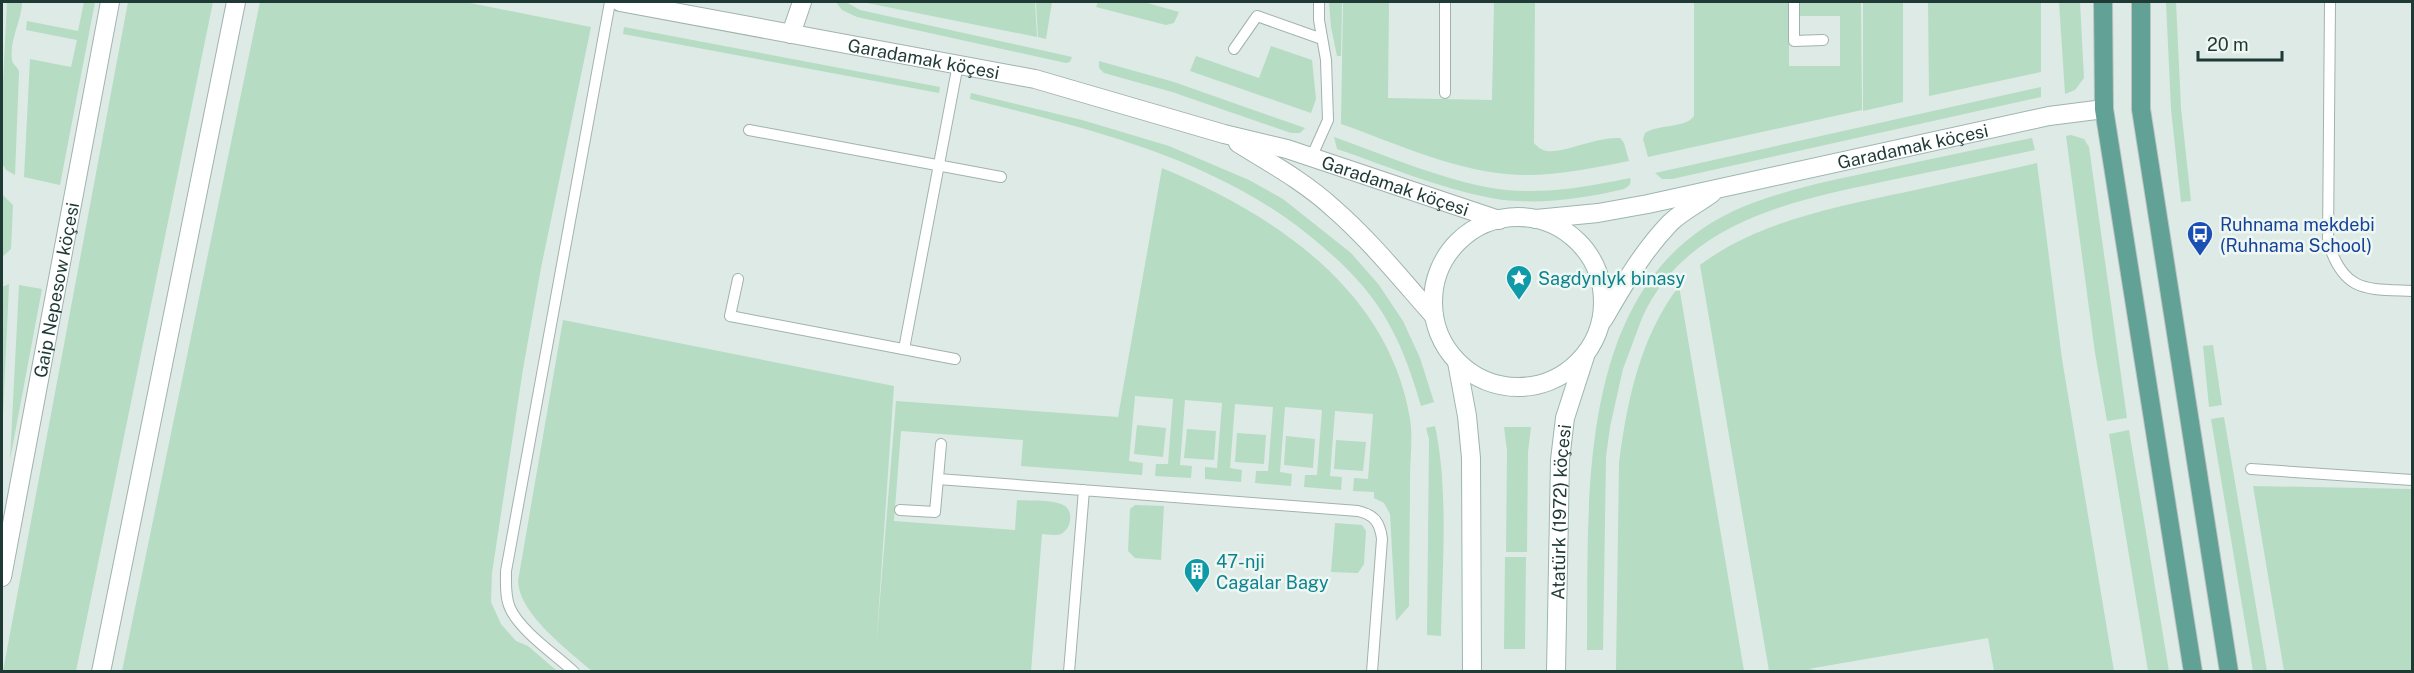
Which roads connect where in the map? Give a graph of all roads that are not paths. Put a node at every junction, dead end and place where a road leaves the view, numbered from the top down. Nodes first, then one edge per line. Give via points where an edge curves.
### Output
1 (110, 2) edge
2 (236, 2) edge
3 (610, 2) edge
4 (620, 2) edge
5 (802, 2) edge
6 (1319, 2) edge
7 (1445, 2) edge
8 (1794, 2) edge
9 (2103, 2) edge
10 (2141, 2) edge
11 (2330, 2) edge
12 (791, 34) junction
13 (1322, 39) junction
14 (1823, 40) dead end
15 (1234, 49) dead end
16 (958, 64) junction
17 (1445, 93) dead end
18 (2104, 108) junction
19 (749, 130) dead end
20 (1224, 134) junction
21 (1311, 158) junction
22 (939, 165) junction
23 (1001, 177) dead end
24 (1721, 187) junction
25 (1536, 219) junction
26 (1499, 220) junction
27 (738, 279) dead end
28 (2412, 291) edge
29 (1434, 316) junction
30 (1599, 329) junction
31 (904, 349) junction
32 (1585, 354) junction
33 (955, 359) dead end
34 (1457, 362) junction
35 (941, 444) dead end
36 (2251, 469) dead end
37 (938, 479) junction
38 (2412, 480) edge
39 (1084, 490) junction
40 (900, 510) dead end
41 (2, 577) edge
42 (101, 672) edge
43 (574, 672) edge
44 (1070, 672) edge
45 (1372, 672) edge
46 (1472, 672) edge
47 (1556, 672) edge
48 (2193, 672) edge
49 (2229, 672) edge

1 - 41 street, Gaip Nepesow köçesi
2 - 42 street
3 - 43 lane via 506,571 510,608 520,623
4 - 12 street, Garadamak köçesi
5 - 12 street
6 - 13 lane
7 - 17 lane
8 - 14 lane via 1794,41
9 - 18 main road
10 - 49 main road via 2141,109
11 - 28 lane via 2328,242 2335,264 2350,281 2368,290
12 - 16 street, Garadamak köçesi
13 - 15 lane via 1257,16
13 - 21 lane via 1328,120
16 - 20 street, Garadamak köçesi via 1035,79
16 - 22 lane
18 - 24 street, Garadamak köçesi via 2049,116
18 - 48 main road
19 - 22 lane
20 - 21 street, Garadamak köçesi
20 - 29 street, Garadamak köçesi via 1332,207
21 - 26 street, Garadamak köçesi
22 - 23 lane
22 - 31 lane
24 - 25 street, Garadamak köçesi via 1598,213
24 - 30 street, Garadamak köçesi via 1671,221 1628,277
25 - 26 street
25 - 30 street via 1558,227 1578,241 1592,260 1601,282 1603,306
26 - 29 street via 1461,239 1447,255 1435,284
27 - 31 lane via 730,316
29 - 34 street via 1442,341
30 - 32 street
31 - 33 lane
32 - 34 street via 1568,371 1523,387 1498,385
32 - 47 street, Atatürk (1972) köçesi via 1565,418 1560,460
34 - 46 street via 1471,458
35 - 37 lane
36 - 38 lane
37 - 39 lane
37 - 40 lane via 935,512
39 - 44 lane
39 - 45 lane via 1370,514 1378,522 1382,539

